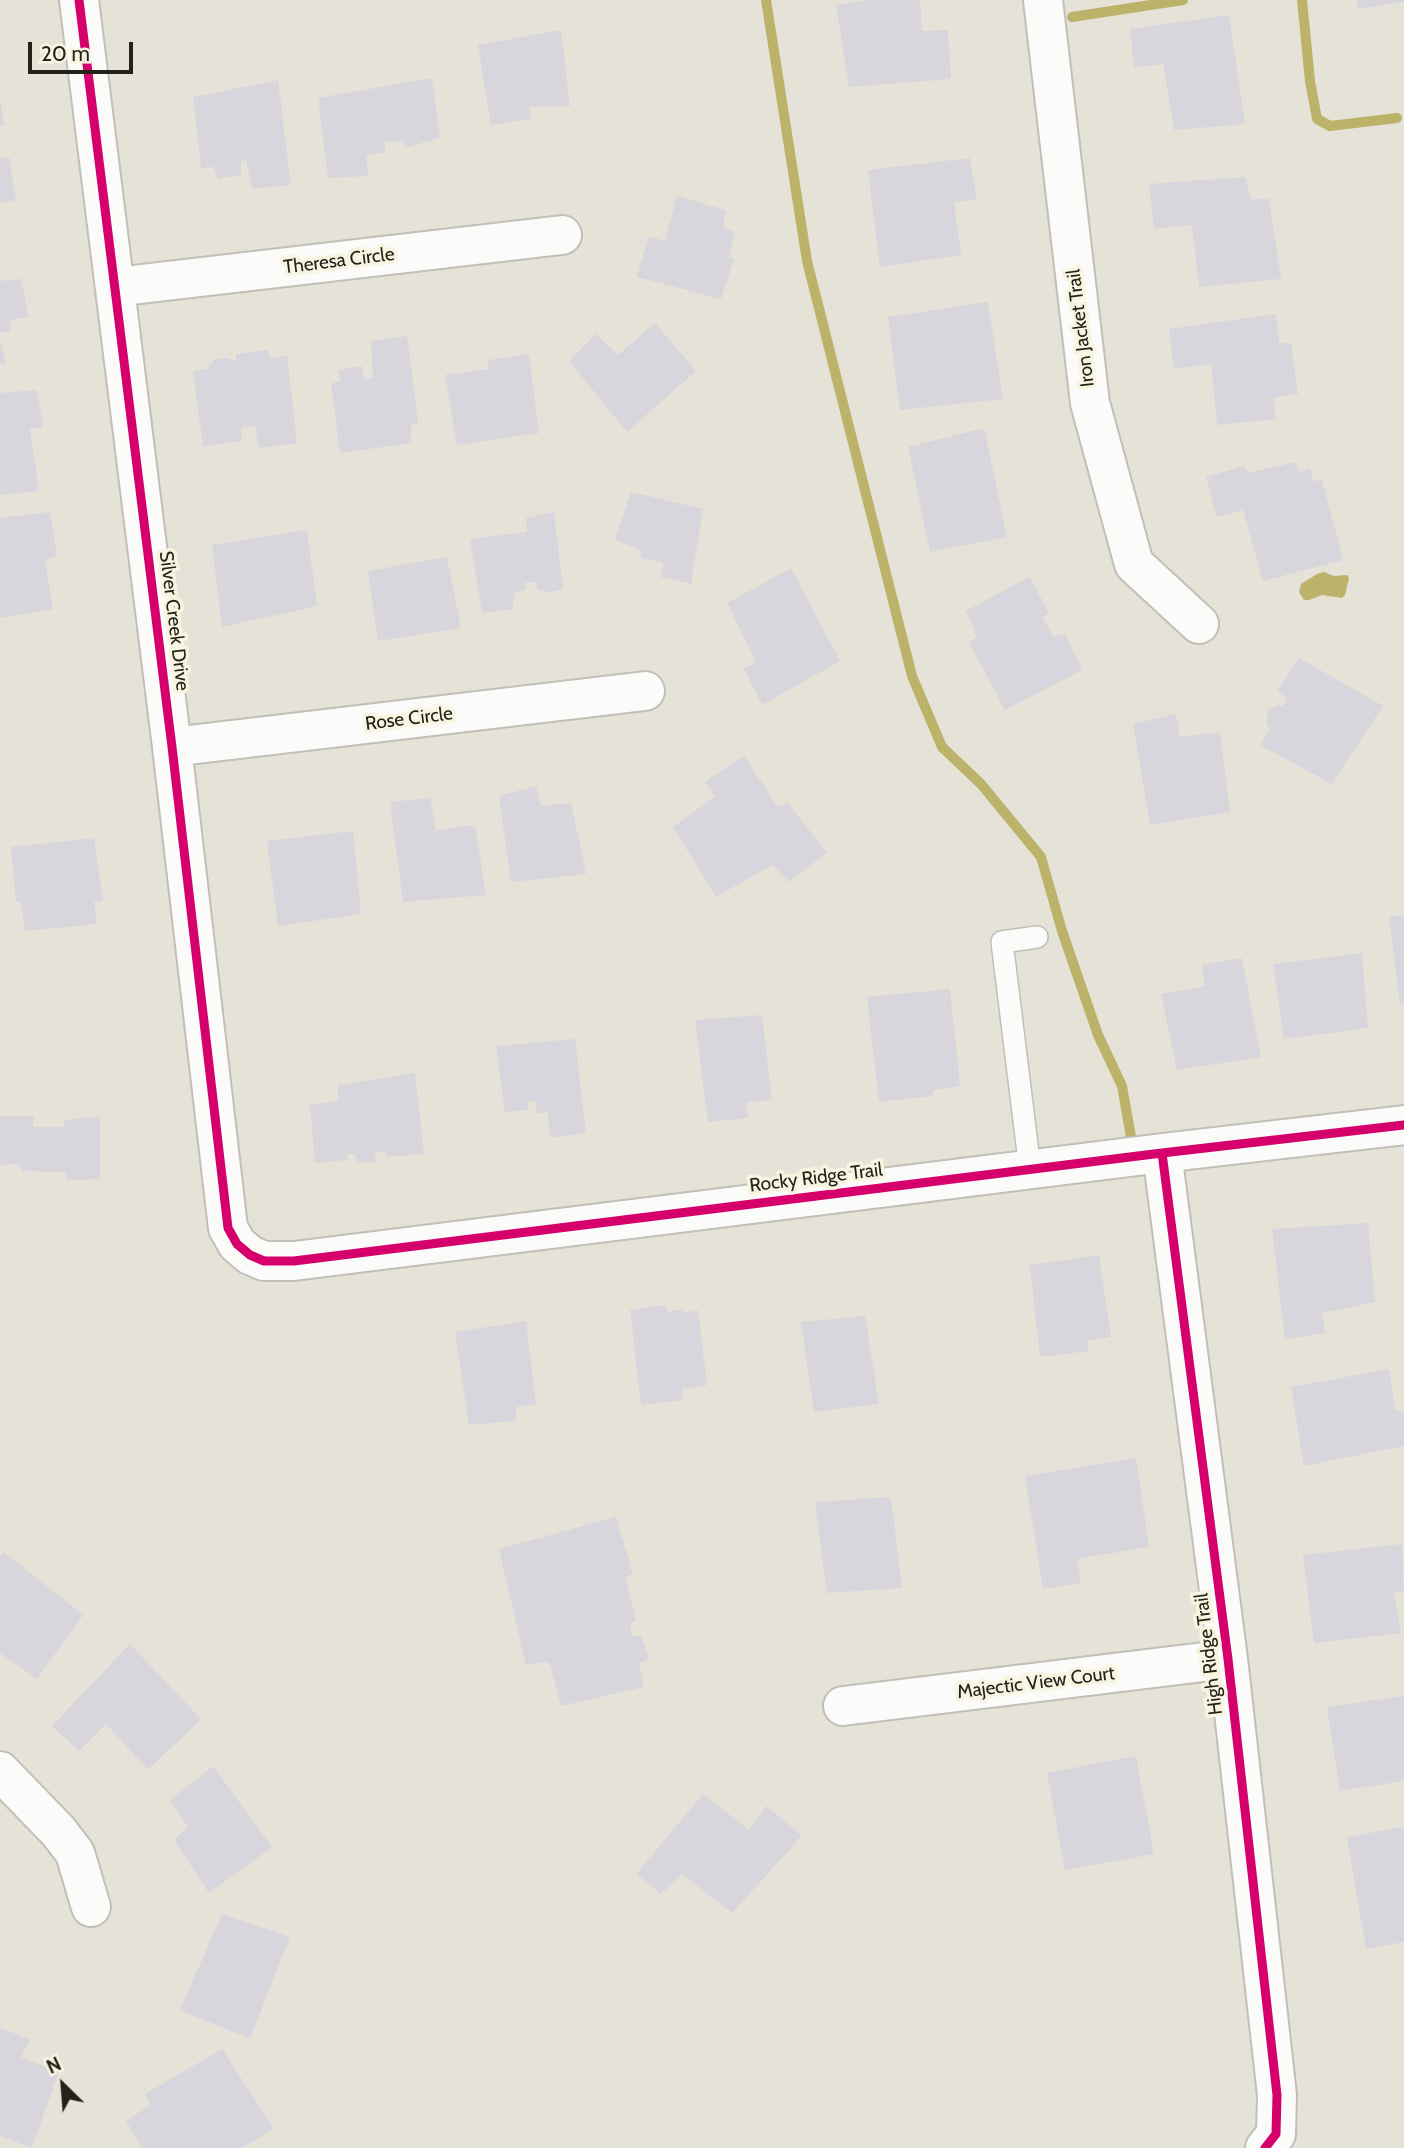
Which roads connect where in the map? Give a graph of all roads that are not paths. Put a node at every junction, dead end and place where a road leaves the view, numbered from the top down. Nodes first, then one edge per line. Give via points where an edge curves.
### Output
1 (79, 0) edge
2 (1043, 0) edge
3 (562, 235) dead end
4 (115, 287) junction
5 (1199, 624) dead end
6 (645, 691) dead end
7 (172, 747) junction
8 (1037, 937) dead end
9 (1404, 1125) edge
10 (1163, 1153) junction
11 (1030, 1169) junction
12 (237, 1244) joint
13 (1228, 1659) junction
14 (843, 1706) dead end
15 (0, 1771) edge
16 (91, 1907) dead end
17 (1265, 2148) edge

1 - 4 street, Silver Creek Drive
2 - 5 street, Iron Jacket Trail via 1090,403 1134,564
3 - 4 street, Theresa Circle
4 - 7 street, Silver Creek Drive
6 - 7 street, Rose Circle
7 - 12 street, Silver Creek Drive via 228,1228
8 - 11 lane via 1002,942
9 - 10 street, Rocky Ridge Trail
10 - 11 street, Rocky Ridge Trail
10 - 13 street, High Ridge Trail
11 - 12 street, Rocky Ridge Trail via 294,1261 264,1261
13 - 14 street, Majectic View Court
13 - 17 street, High Ridge Trail via 1278,2095 1276,2134
15 - 16 street via 75,1853

